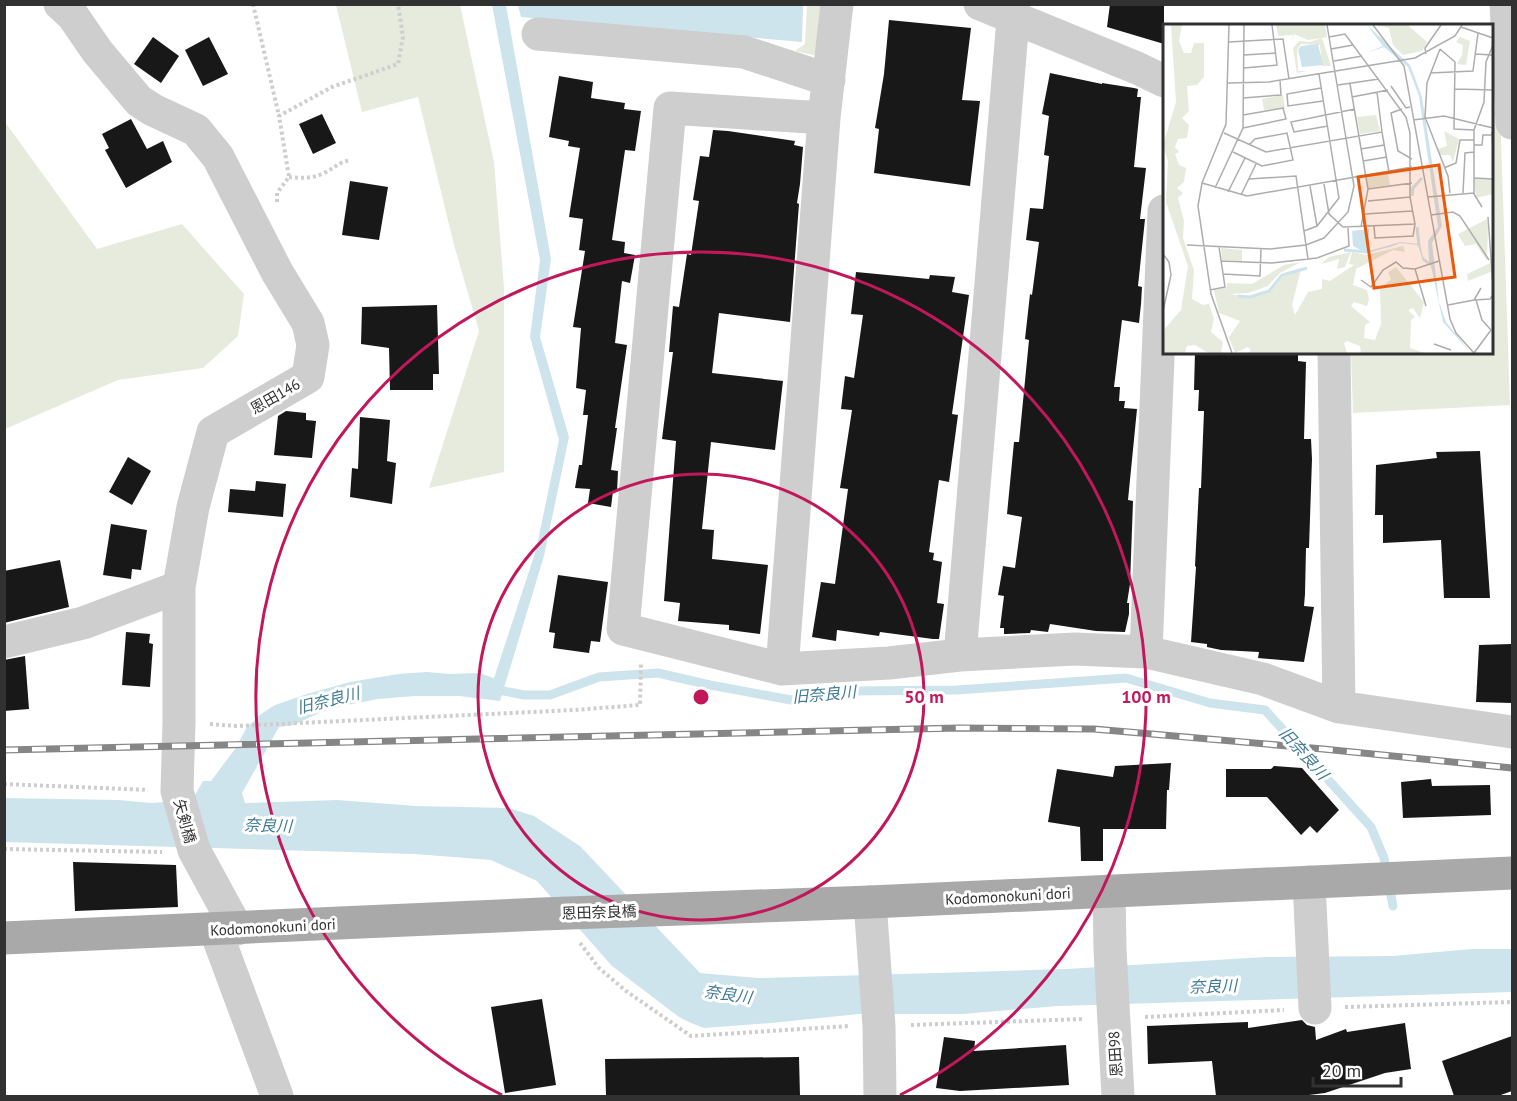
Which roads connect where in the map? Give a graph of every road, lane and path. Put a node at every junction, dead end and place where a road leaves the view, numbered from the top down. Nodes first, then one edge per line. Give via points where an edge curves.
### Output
1 (60, 4) edge
2 (253, 4) edge
3 (398, 4) edge
4 (837, 4) edge
5 (980, 4) edge
6 (1506, 4) edge
7 (1013, 19) junction
8 (538, 34) dead end
9 (829, 80) junction
10 (1163, 81) edge
11 (1507, 106) edge
12 (279, 116) junction
13 (824, 118) junction
14 (350, 160) dead end
15 (289, 177) junction
16 (277, 204) dead end
17 (1163, 236) edge
18 (1334, 354) edge
19 (178, 587) junction
20 (4, 642) edge
21 (1146, 652) junction
22 (960, 655) junction
23 (641, 661) dead end
24 (782, 669) junction
25 (1339, 707) junction
26 (225, 725) dead end
27 (1512, 732) edge
28 (4, 784) edge
29 (177, 791) junction
30 (4, 849) edge
31 (195, 852) junction
32 (1512, 873) edge
33 (1309, 882) junction
34 (1109, 891) junction
35 (870, 902) junction
36 (656, 910) joint
37 (542, 914) joint
38 (226, 929) junction
39 (4, 938) edge
40 (579, 942) dead end
41 (1315, 1006) dead end
42 (1113, 1015) junction
43 (878, 1023) junction
44 (277, 1096) edge
45 (880, 1096) edge
46 (1118, 1096) edge

1 - 19 street, 恩田146 via 139,101 196,129 218,157 308,323 313,345 308,377 213,432
2 - 12 path
3 - 12 path via 403,37 398,64 332,87
4 - 9 street
5 - 7 street
6 - 11 street
7 - 10 street
7 - 22 street
8 - 9 street via 744,52
9 - 13 street
12 - 15 path
13 - 24 street
13 - 24 street via 670,108 623,628
14 - 15 path via 322,174 302,179
15 - 16 path via 278,193
17 - 21 street
18 - 25 street
19 - 20 street via 83,623
19 - 29 street, 恩田146
21 - 22 street via 1076,649
21 - 25 street via 1263,679
22 - 24 street
23 - 26 path via 640,705
25 - 27 street
28 - 29 path
29 - 31 street, 矢剣橋
30 - 31 path
31 - 38 street, 矢剣橋
32 - 33 main road, Kodomonokuni dori
33 - 34 main road, Kodomonokuni dori
33 - 41 street
34 - 35 main road, Kodomonokuni dori
34 - 42 street, 恩田98
35 - 36 main road, Kodomonokuni dori
35 - 43 street
36 - 37 main road, 恩田奈良橋
37 - 38 main road, Kodomonokuni dori
38 - 39 main road, Kodomonokuni dori
38 - 44 street, 矢剣橋
40 - 43 path via 599,968 626,991 691,1036
42 - 43 path
42 - 46 street, 恩田98
43 - 45 street

